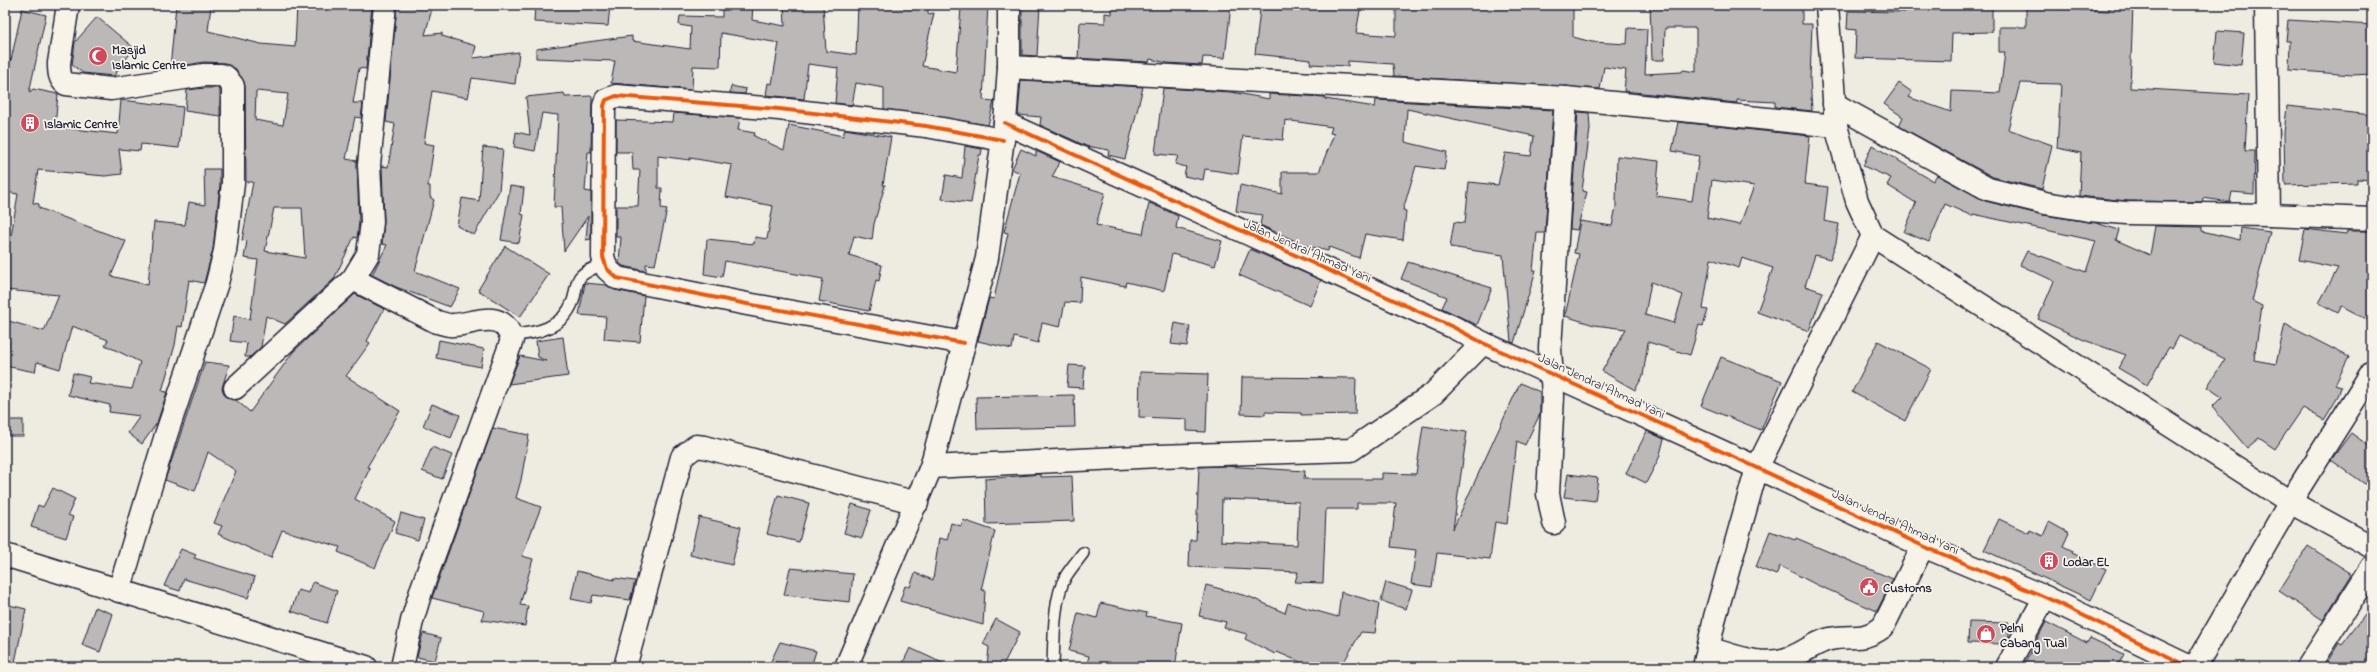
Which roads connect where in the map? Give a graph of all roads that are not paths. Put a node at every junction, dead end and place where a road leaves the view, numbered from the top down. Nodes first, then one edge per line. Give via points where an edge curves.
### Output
1 (68, 5) edge
2 (385, 5) edge
3 (1009, 5) edge
4 (1827, 5) edge
5 (2266, 5) edge
6 (1009, 67) junction
7 (1566, 98) junction
8 (1834, 104) junction
9 (1836, 126) junction
10 (1004, 132) junction
11 (2269, 215) junction
12 (2372, 219) edge
13 (1873, 236) junction
14 (604, 264) junction
15 (353, 279) junction
16 (510, 335) junction
17 (964, 343) junction
18 (1483, 343) junction
19 (1551, 372) junction
20 (2372, 372) edge
21 (235, 388) dead end
22 (931, 467) junction
23 (1758, 468) junction
24 (2290, 502) junction
25 (917, 504) junction
26 (1554, 523) dead end
27 (1923, 546) junction
28 (2372, 547) edge
29 (1083, 553) dead end
30 (5, 554) edge
31 (2372, 567) edge
32 (119, 591) junction
33 (2045, 597) junction
34 (1706, 657) edge
35 (366, 667) edge
36 (402, 667) edge
37 (625, 667) edge
38 (846, 667) edge
39 (1053, 667) edge
40 (2007, 667) edge
41 (2190, 667) edge
42 (2194, 667) edge
43 (2308, 667) edge

1 - 32 main road via 59,63 61,77 66,84 111,89 197,76 221,75 233,86 233,183 225,251
2 - 15 main road via 370,165 371,240 368,254
3 - 6 main road
4 - 8 main road
5 - 11 main road
6 - 7 main road
6 - 10 main road
7 - 9 main road
7 - 19 main road via 1550,348
8 - 9 main road
8 - 11 main road via 1988,189 2089,210
9 - 13 main road via 1857,201
10 - 14 main road, Jalan Jendral Ahmad Yani via 772,109 610,97 604,106
10 - 17 main road via 987,258
10 - 18 main road, Jalan Jendral Ahmad Yani via 1453,326
11 - 12 main road
13 - 23 main road
13 - 24 main road
14 - 16 lane via 580,277 570,310 558,322 534,334
14 - 17 main road via 610,274 617,278
15 - 16 main road via 438,322 451,326 481,319 493,320 504,324
15 - 21 main road
16 - 36 main road via 512,340 507,355 422,588
17 - 22 main road
18 - 19 main road, Jalan Jendral Ahmad Yani
18 - 22 main road via 1433,394 1351,450 1151,456
19 - 23 main road, Jalan Jendral Ahmad Yani
19 - 26 main road via 1548,494
20 - 24 main road
22 - 25 main road
23 - 27 main road, Jalan Jendral Ahmad Yani
23 - 34 main road
24 - 28 main road
24 - 42 main road
25 - 37 main road via 704,446 696,446 682,457
25 - 38 main road
27 - 33 main road, Jalan Jendral Ahmad Yani
27 - 34 main road via 1883,627 1871,635 1857,639 1831,639 1779,662
29 - 39 lane via 1065,577 1060,595 1056,614
30 - 32 main road
31 - 43 main road
32 - 35 main road
33 - 40 main road
33 - 41 main road, Jalan Jendral Ahmad Yani

